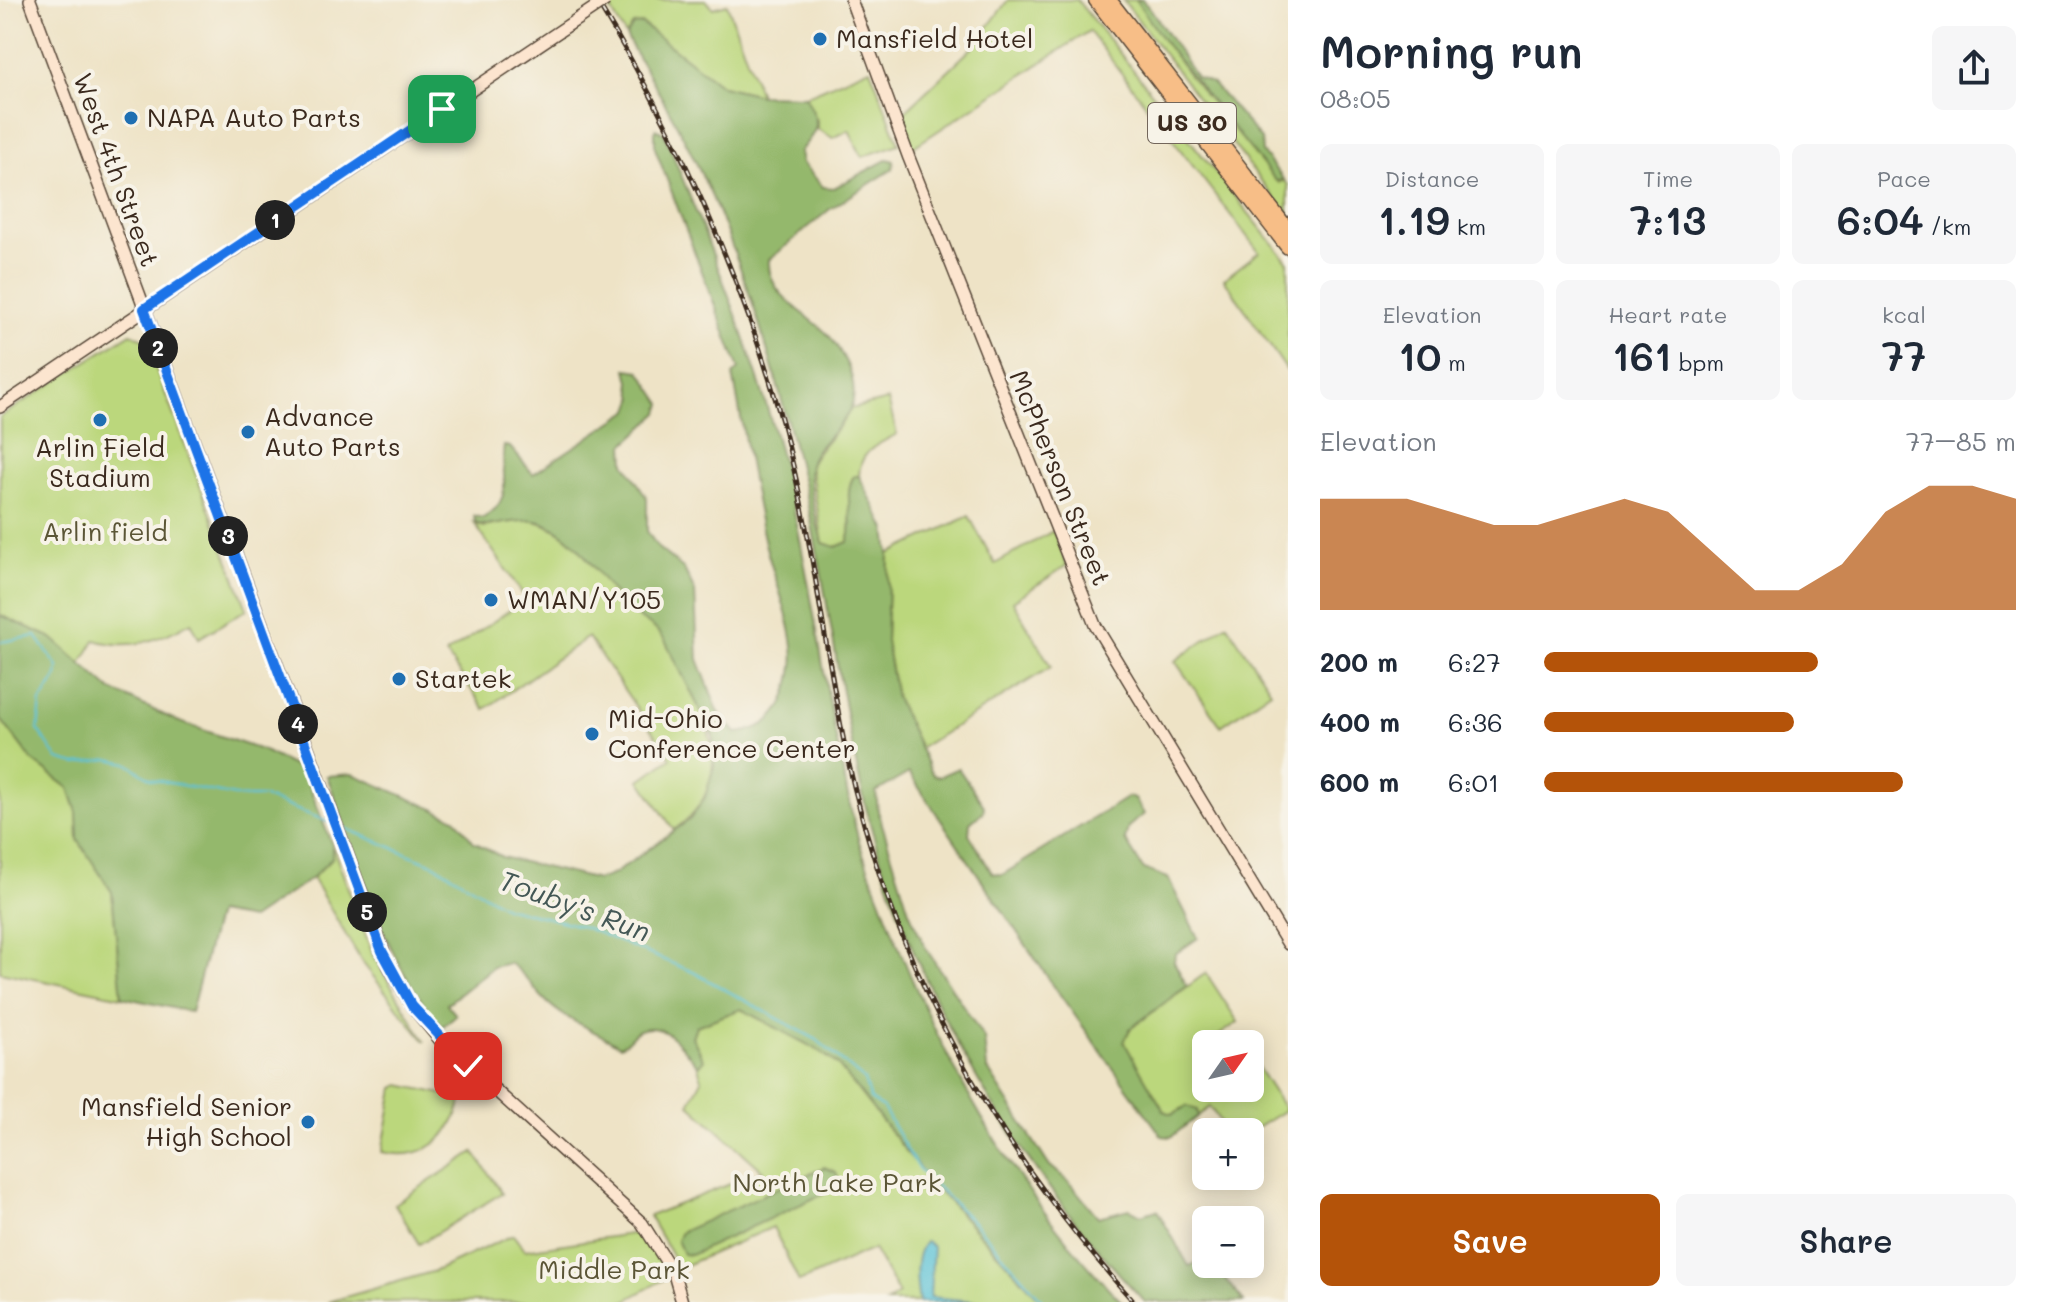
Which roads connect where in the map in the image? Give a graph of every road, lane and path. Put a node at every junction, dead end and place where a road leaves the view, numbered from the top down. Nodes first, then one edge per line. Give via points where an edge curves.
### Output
1 (30, 0) edge
2 (606, 0) edge
3 (851, 0) edge
4 (1084, 0) edge
5 (1096, 0) edge
6 (1109, 0) edge
7 (1117, 0) edge
8 (1218, 140) junction
9 (1239, 183) junction
10 (1288, 230) edge
11 (1288, 247) edge
12 (144, 309) junction
13 (0, 407) edge
14 (1288, 944) edge
15 (682, 1302) edge

1 - 12 main road, West 4th Street
2 - 12 main road, bridge
3 - 14 main road, McPherson Street via 1095,625
4 - 9 highway via 1191,133
5 - 9 highway, US 30
6 - 8 highway, US 30
7 - 8 highway via 1208,119
8 - 10 highway, US 30
9 - 11 highway, US 30
12 - 13 main road
12 - 15 main road, West 4th Street via 389,966 427,1026 632,1212 660,1248

